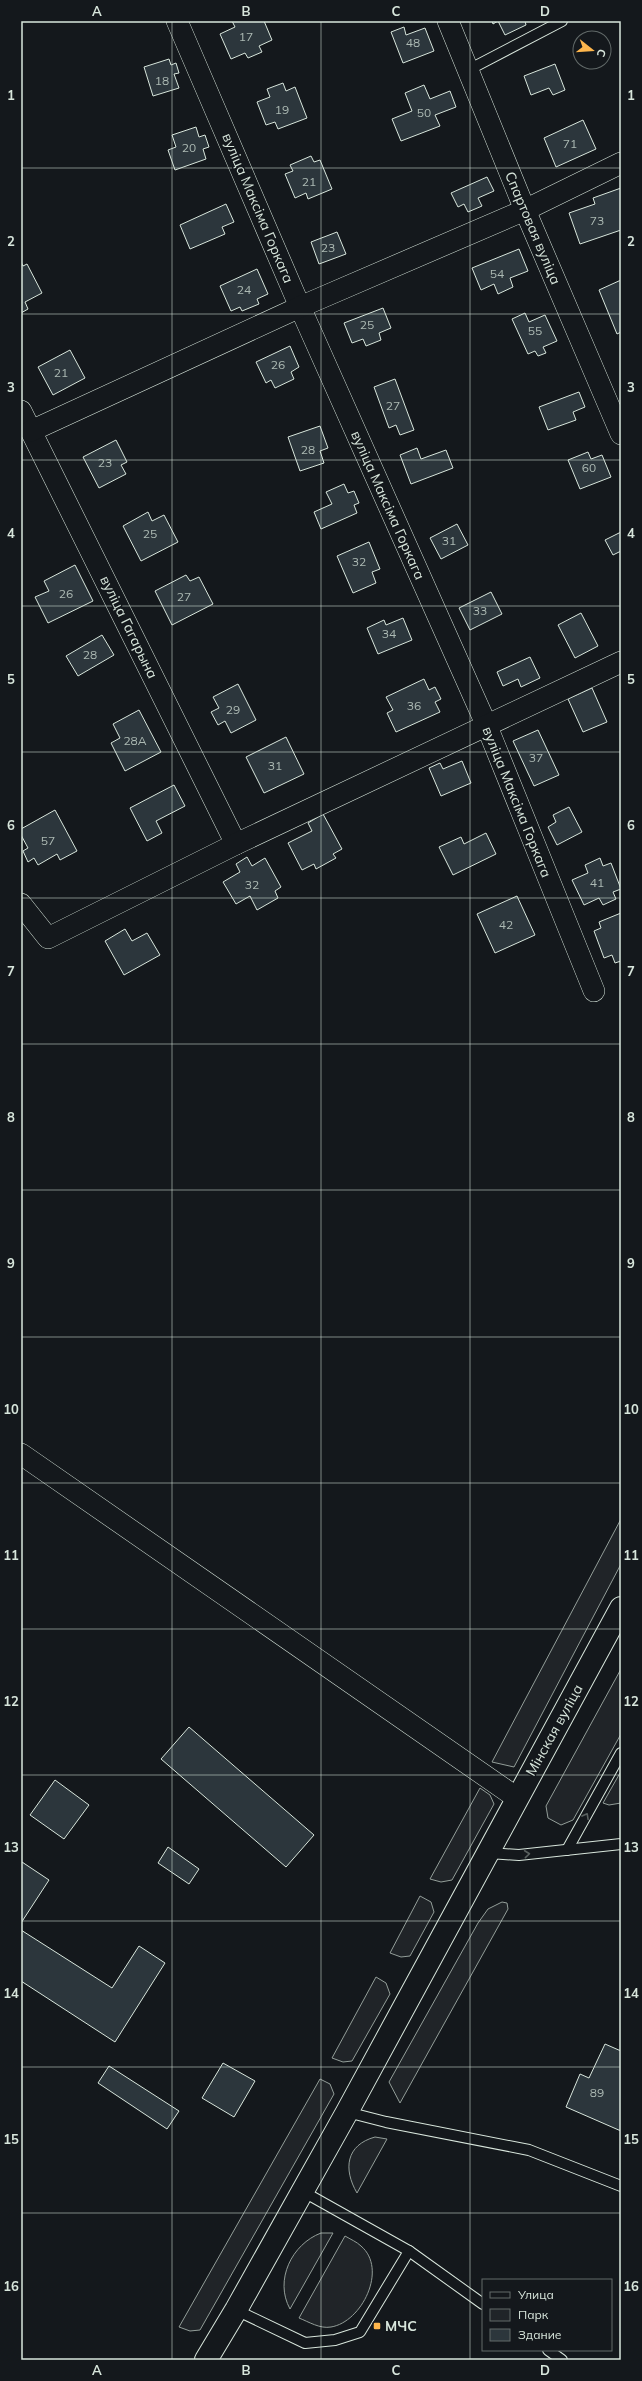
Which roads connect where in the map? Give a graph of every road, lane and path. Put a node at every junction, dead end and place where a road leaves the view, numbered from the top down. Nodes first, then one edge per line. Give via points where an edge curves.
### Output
1 (177, 21) edge
2 (448, 21) edge
3 (562, 21) edge
4 (474, 67) dead end
5 (621, 163) edge
6 (525, 210) junction
7 (300, 307) junction
8 (21, 411) edge
9 (31, 430) junction
10 (621, 434) edge
11 (621, 662) edge
12 (486, 724) junction
13 (236, 844) junction
14 (21, 904) edge
15 (594, 991) dead end
16 (21, 1454) edge
17 (621, 1608) edge
18 (621, 1753) edge
19 (517, 1798) junction
20 (621, 1844) edge
21 (567, 1850) junction
22 (489, 1853) junction
23 (347, 2112) junction
24 (621, 2186) edge
25 (302, 2191) junction
26 (409, 2251) junction
27 (482, 2303) edge
28 (236, 2310) junction
29 (549, 2351) edge
30 (206, 2360) edge
31 (562, 2360) edge

1 - 7 street, вуліца Максіма Горкага
2 - 6 street, Спартовая вуліца
3 - 4 lane
5 - 6 street
6 - 7 street
6 - 10 street, Спартовая вуліца
7 - 9 street
7 - 12 street, вуліца Максіма Горкага
8 - 9 street, вуліца Гагарына
9 - 13 street, вуліца Гагарына
11 - 12 street
12 - 13 street
12 - 15 street, вуліца Максіма Горкага
13 - 14 street via 48,938
16 - 19 street
17 - 19 street, Мінская вуліца
21 -> 18 lane
19 - 22 street, Мінская вуліца
20 - 21 lane
22 -> 21 lane via 519,1855
22 - 23 street, Мінская вуліца
23 - 24 lane via 529,2150
23 - 25 street, Мінская вуліца
25 - 26 lane
25 - 28 street, Мінская вуліца
26 - 27 lane
26 - 28 lane via 360,2332 335,2340 305,2344
28 - 30 street, Мінская вуліца
29 - 31 lane

